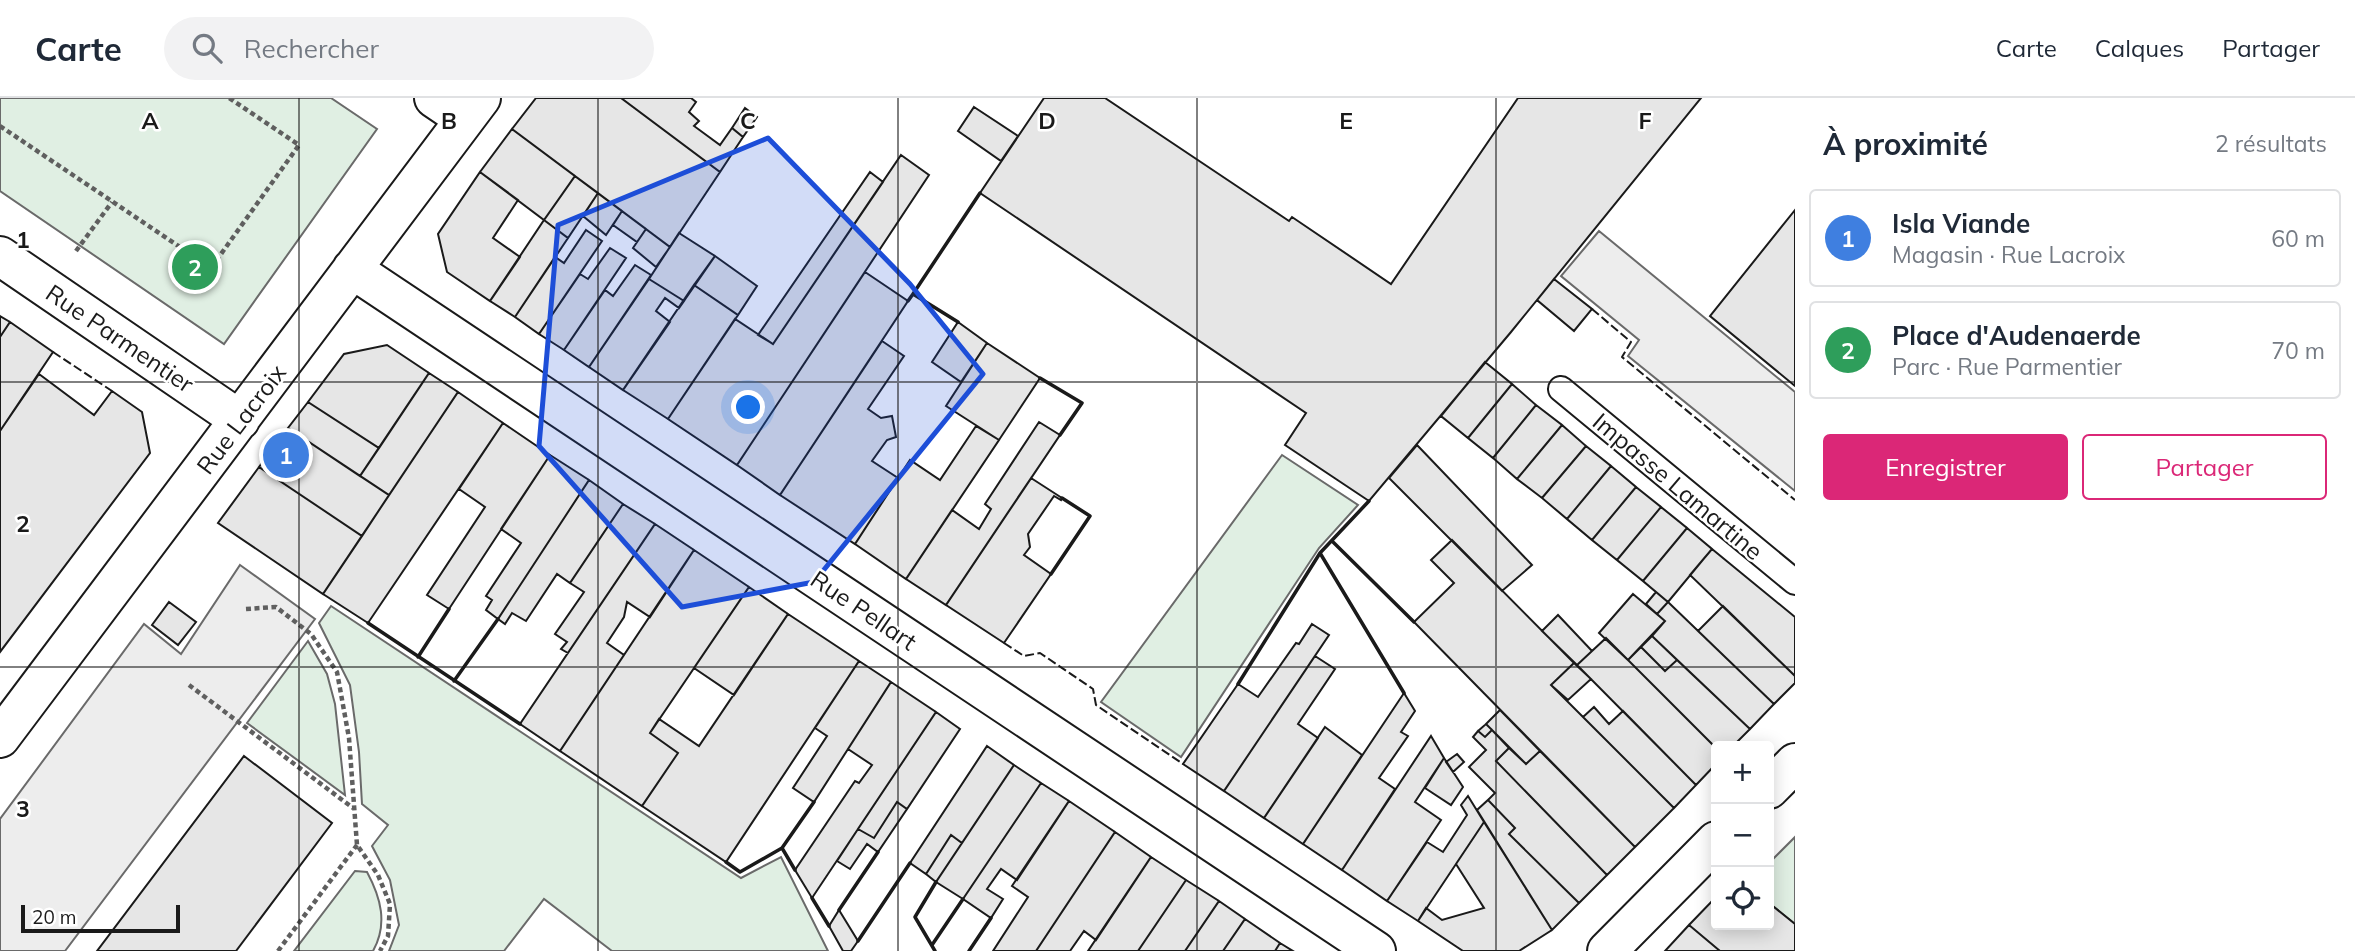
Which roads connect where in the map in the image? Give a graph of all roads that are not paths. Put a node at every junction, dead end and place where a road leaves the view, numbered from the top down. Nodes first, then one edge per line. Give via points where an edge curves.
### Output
1 (434, 98) edge
2 (473, 109) edge
3 (0, 256) edge
4 (352, 269) junction
5 (1561, 389) dead end
6 (240, 420) junction
7 (1795, 582) edge
8 (0, 738) edge
9 (1795, 763) edge
10 (1774, 784) edge
11 (1711, 846) edge
12 (1376, 951) edge
13 (1607, 951) edge

1 - 2 street
2 - 4 street, Rue Lacroix
3 - 6 street, Rue Parmentier
4 - 6 street, Rue Lacroix
4 - 12 street, Rue Pellart
5 - 7 lane, Impasse Lamartine
6 - 8 street, Rue Lacroix
9 - 10 street
11 - 13 street

